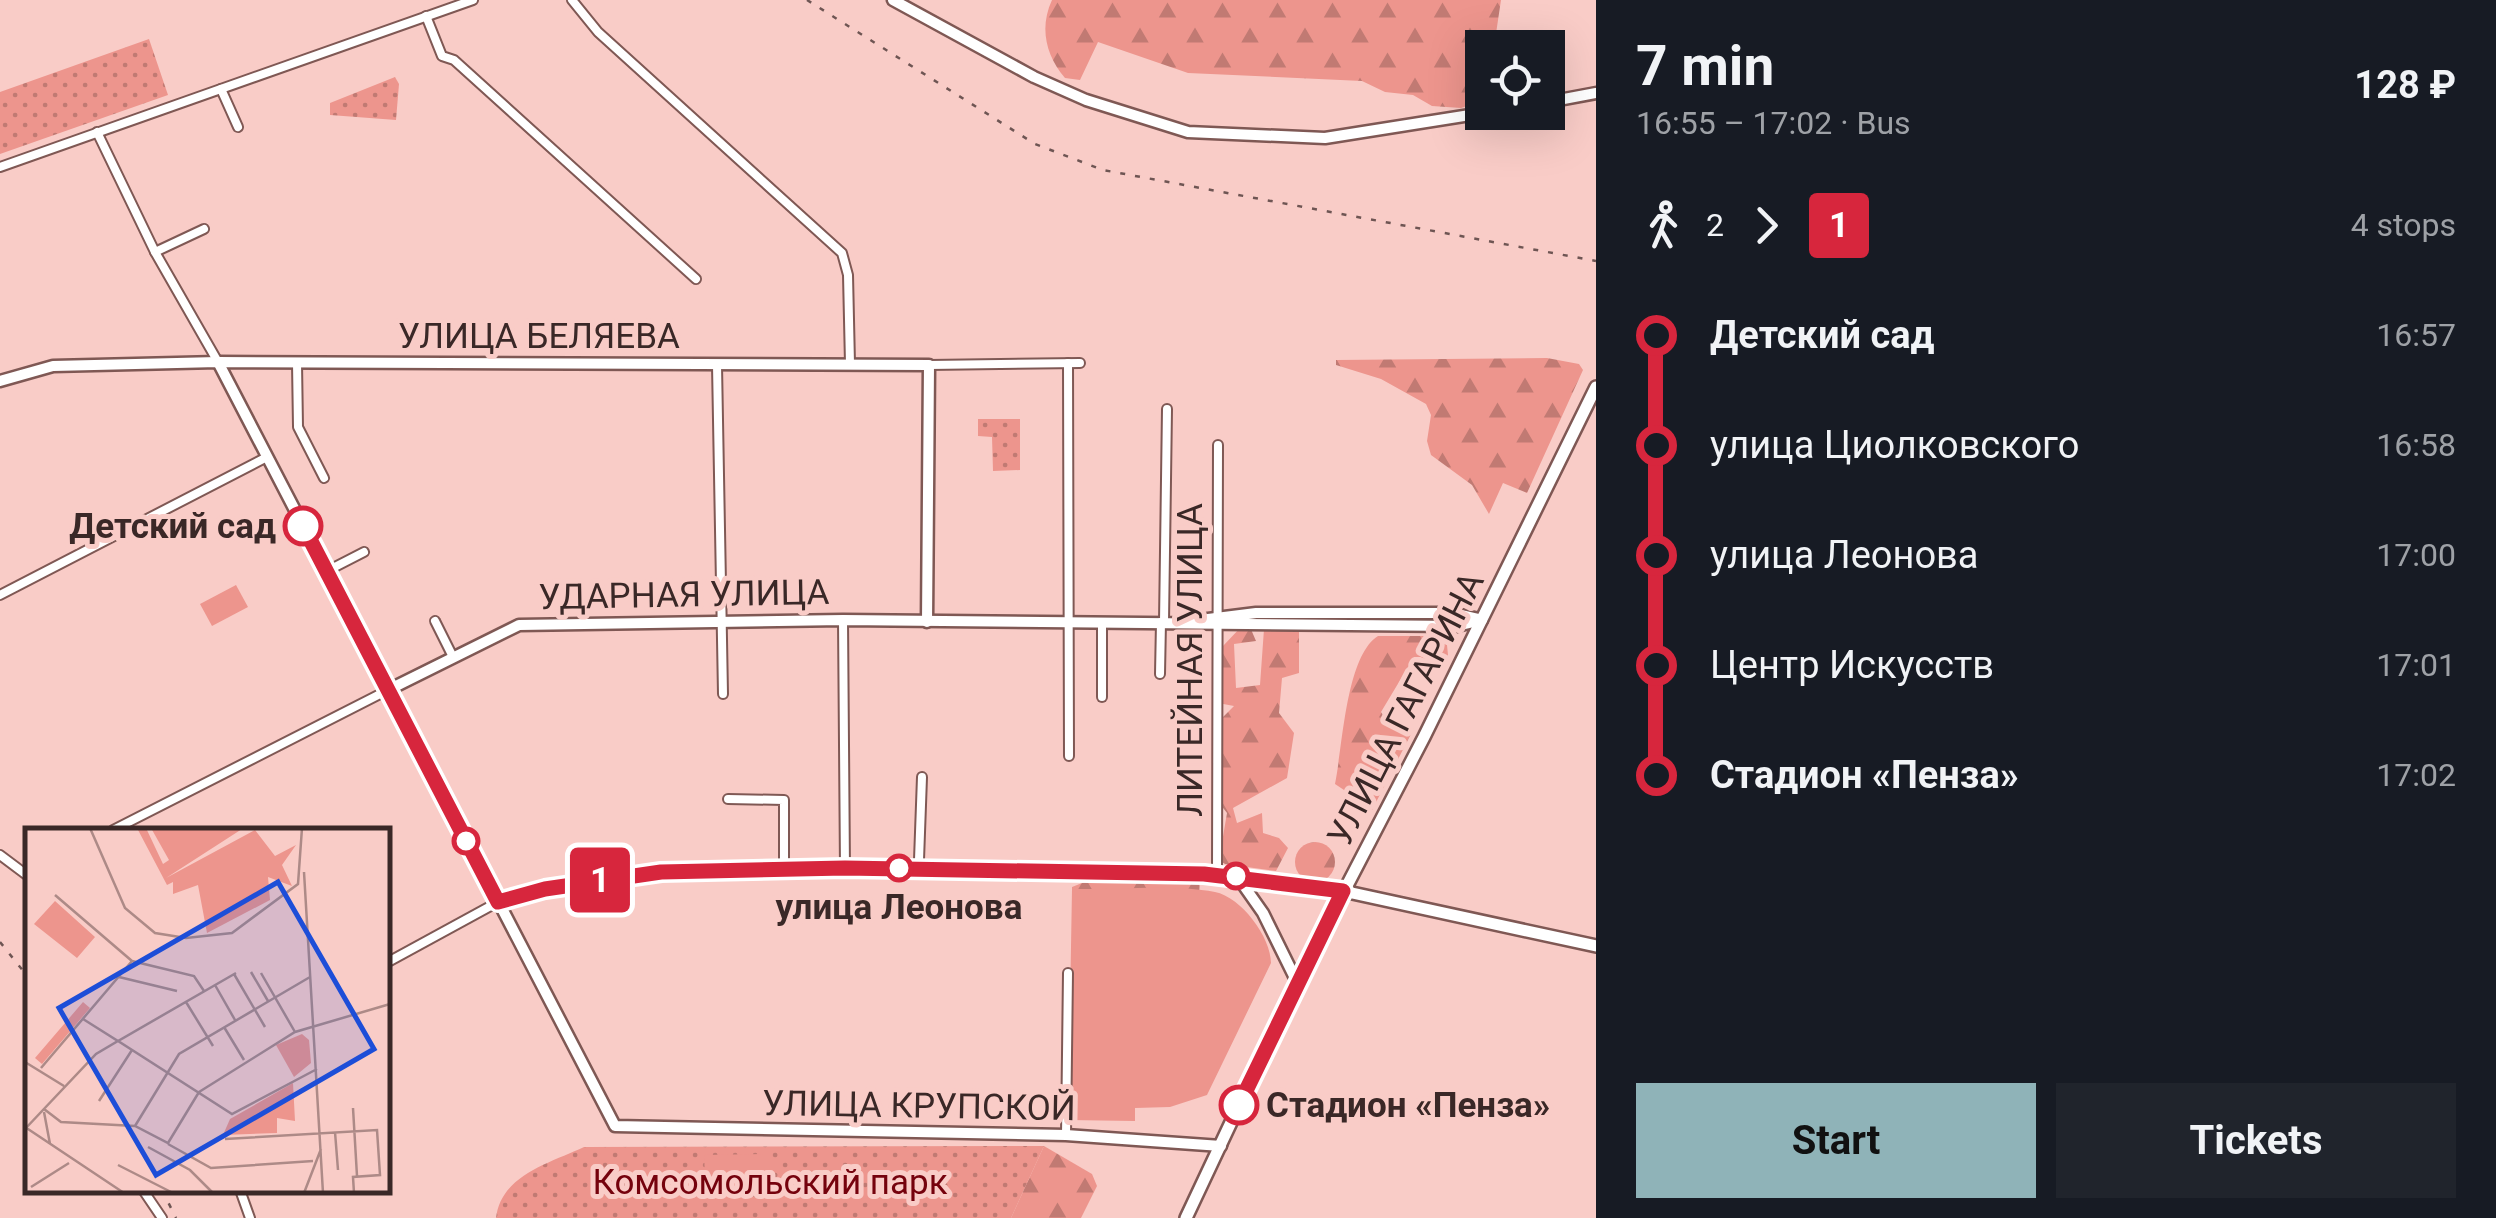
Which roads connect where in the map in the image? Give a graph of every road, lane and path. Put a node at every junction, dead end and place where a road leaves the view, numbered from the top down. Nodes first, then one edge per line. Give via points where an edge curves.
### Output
1 (472, 0) edge
2 (572, 0) edge
3 (894, 0) edge
4 (426, 16) junction
5 (221, 88) junction
6 (1596, 93) edge
7 (1565, 99) edge
8 (1465, 116) edge
9 (238, 127) dead end
10 (97, 132) junction
11 (0, 167) edge
12 (204, 229) dead end
13 (155, 252) junction
14 (696, 279) dead end
15 (218, 362) junction
16 (297, 362) junction
17 (1068, 363) junction
18 (1080, 363) dead end
19 (850, 364) junction
20 (929, 365) junction
21 (718, 366) junction
22 (0, 381) edge
23 (1596, 387) edge
24 (1167, 409) dead end
25 (1218, 445) dead end
26 (268, 457) junction
27 (324, 478) dead end
28 (364, 552) dead end
29 (327, 571) junction
30 (0, 596) edge
31 (842, 620) junction
32 (1215, 620) junction
33 (1482, 620) junction
34 (435, 621) dead end
35 (718, 622) junction
36 (927, 622) junction
37 (1070, 622) junction
38 (1102, 622) junction
39 (1163, 622) junction
40 (453, 657) junction
41 (1160, 674) dead end
42 (388, 690) junction
43 (723, 694) dead end
44 (1102, 697) dead end
45 (1069, 756) dead end
46 (922, 777) dead end
47 (728, 798) dead end
48 (116, 828) edge
49 (0, 855) edge
50 (919, 860) dead end
51 (845, 868) junction
52 (784, 870) junction
53 (25, 874) edge
54 (1228, 876) junction
55 (1343, 891) junction
56 (498, 902) junction
57 (1596, 946) edge
58 (390, 961) edge
59 (1068, 973) dead end
60 (1297, 982) junction
61 (1066, 1135) junction
62 (1221, 1146) junction
63 (146, 1193) edge
64 (241, 1193) edge
65 (162, 1218) edge
66 (250, 1218) edge
67 (1186, 1218) edge

1 - 4 street
2 - 19 street via 598,32 835,244 848,275
3 - 8 main road via 1034,77 1188,132 1324,138
4 - 5 street
4 - 14 street via 442,56
5 - 9 street
5 - 10 street
6 - 7 main road
10 - 11 street
10 - 13 street
12 - 13 street
13 - 15 street
15 - 16 main road, УЛИЦА БЕЛЯЕВА
15 - 22 main road, УЛИЦА БЕЛЯЕВА via 53,366
15 - 26 main road
16 - 21 main road, УЛИЦА БЕЛЯЕВА
16 - 27 street via 298,428
17 - 18 street, УЛИЦА БЕЛЯЕВА
17 - 20 street, УЛИЦА БЕЛЯЕВА
17 - 37 street
19 - 20 main road, УЛИЦА БЕЛЯЕВА
19 - 21 main road, УЛИЦА БЕЛЯЕВА
20 - 36 main road
21 - 35 street
23 - 33 main road, УЛИЦА ГАГАРИНА
24 - 39 street
25 - 32 street, ЛИТЕЙНАЯ УЛИЦА
26 - 29 main road
26 - 30 street
28 - 29 street
29 - 42 main road
31 - 35 main road, УДАРНАЯ УЛИЦА
31 - 36 main road, УДАРНАЯ УЛИЦА
31 - 51 street
32 - 33 main road, УДАРНАЯ УЛИЦА
32 - 39 main road, УДАРНАЯ УЛИЦА
32 - 54 street, ЛИТЕЙНАЯ УЛИЦА
33 - 55 main road, УЛИЦА ГАГАРИНА
34 - 40 street
35 - 40 main road, УДАРНАЯ УЛИЦА via 519,626
35 - 43 street
36 - 37 main road, УДАРНАЯ УЛИЦА
37 - 38 main road, УДАРНАЯ УЛИЦА
37 - 45 street
38 - 39 main road, УДАРНАЯ УЛИЦА
38 - 44 street
39 - 41 street
40 - 42 main road, УДАРНАЯ УЛИЦА
42 - 48 street, УДАРНАЯ УЛИЦА
42 - 56 main road
46 - 50 street
47 - 52 street via 784,800
49 - 53 street
51 - 52 main road
51 - 54 main road
52 - 56 main road via 661,872
54 - 55 main road
54 - 60 main road via 1263,913
55 - 57 main road
55 - 60 main road, УЛИЦА ГАГАРИНА
56 - 58 street
56 - 61 main road, УЛИЦА КРУПСКОЙ via 615,1126
59 - 61 street
60 - 62 main road, УЛИЦА ГАГАРИНА
61 - 62 main road, УЛИЦА КРУПСКОЙ
62 - 67 main road, УЛИЦА ГАГАРИНА
63 - 65 street
64 - 66 street

